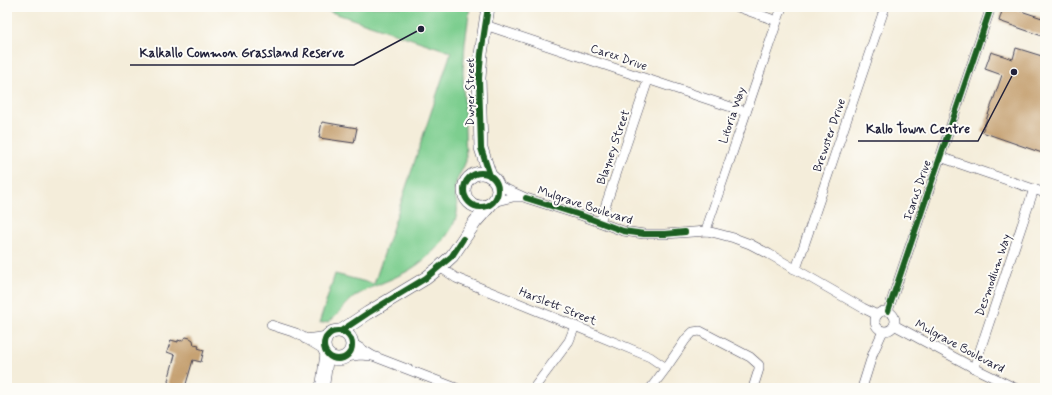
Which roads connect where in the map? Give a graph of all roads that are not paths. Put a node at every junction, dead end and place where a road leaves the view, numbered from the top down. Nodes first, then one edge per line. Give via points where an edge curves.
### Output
1 (488, 7) edge
2 (738, 7) edge
3 (782, 7) edge
4 (885, 7) edge
5 (991, 7) edge
6 (777, 21) junction
7 (484, 26) junction
8 (648, 80) junction
9 (746, 112) junction
10 (481, 148) junction
11 (940, 157) junction
12 (472, 176) junction
13 (493, 180) junction
14 (1034, 189) junction
15 (1045, 193) edge
16 (466, 198) junction
17 (526, 198) junction
18 (491, 203) junction
19 (600, 222) junction
20 (707, 231) junction
21 (463, 239) junction
22 (440, 267) junction
23 (794, 269) junction
24 (888, 311) junction
25 (877, 315) junction
26 (271, 325) dead end
27 (894, 325) junction
28 (575, 326) junction
29 (882, 331) junction
30 (328, 336) junction
31 (348, 338) junction
32 (304, 339) junction
33 (326, 352) junction
34 (373, 356) junction
35 (343, 358) junction
36 (666, 368) junction
37 (974, 368) junction
38 (322, 386) edge
39 (456, 388) edge
40 (534, 388) edge
41 (651, 388) edge
42 (753, 388) edge
43 (862, 388) edge
44 (1015, 388) edge

1 - 7 street, Dwyer Street
2 - 6 street
3 - 6 street, Litoria Way
4 - 23 street, Brewster Drive
5 - 11 street, Icarus Drive
6 - 9 street, Litoria Way
7 - 8 street, Carex Drive
7 - 10 street, Dwyer Street via 479,78
8 - 9 street, Carex Drive
8 - 19 street, Blayney Street
9 - 20 street, Litoria Way
10 - 12 street, Dwyer Street
10 - 13 street, Dwyer Street
11 - 14 street
11 - 24 street, Icarus Drive
12 - 13 street via 481,173
12 - 16 street via 465,184
13 - 17 street, Mulgrave Boulevard
13 - 18 street via 497,194
14 - 15 street
14 - 37 street, Desmodium Way
16 - 18 street via 476,207
16 - 21 street via 468,219
17 - 18 street, Mulgrave Boulevard via 513,197
17 - 19 street, Mulgrave Boulevard
18 - 21 street
19 - 20 street, Mulgrave Boulevard via 623,231 644,234
20 - 23 street, Mulgrave Boulevard via 750,244
21 - 22 street via 452,256
22 - 28 street, Harslett Street via 456,278
22 - 31 street via 368,313
23 - 25 street, Mulgrave Boulevard
24 - 25 street via 882,311
24 - 27 street via 894,317
25 - 29 street via 875,321
26 - 32 street via 296,333
27 - 29 street via 890,330
27 - 37 street, Mulgrave Boulevard
28 - 36 street, Harslett Street via 650,357
28 - 40 street via 569,341
29 - 43 street
30 - 31 street via 334,332
30 - 32 street
30 - 33 street via 325,343
31 - 34 street
31 - 35 street via 351,351
32 - 33 street
33 - 35 street via 334,358
33 - 38 street
34 - 35 street
34 - 39 street
35 - 38 street
36 - 41 street
36 - 42 street via 686,339 693,332 700,331 750,357 759,365
37 - 44 street, Mulgrave Boulevard

